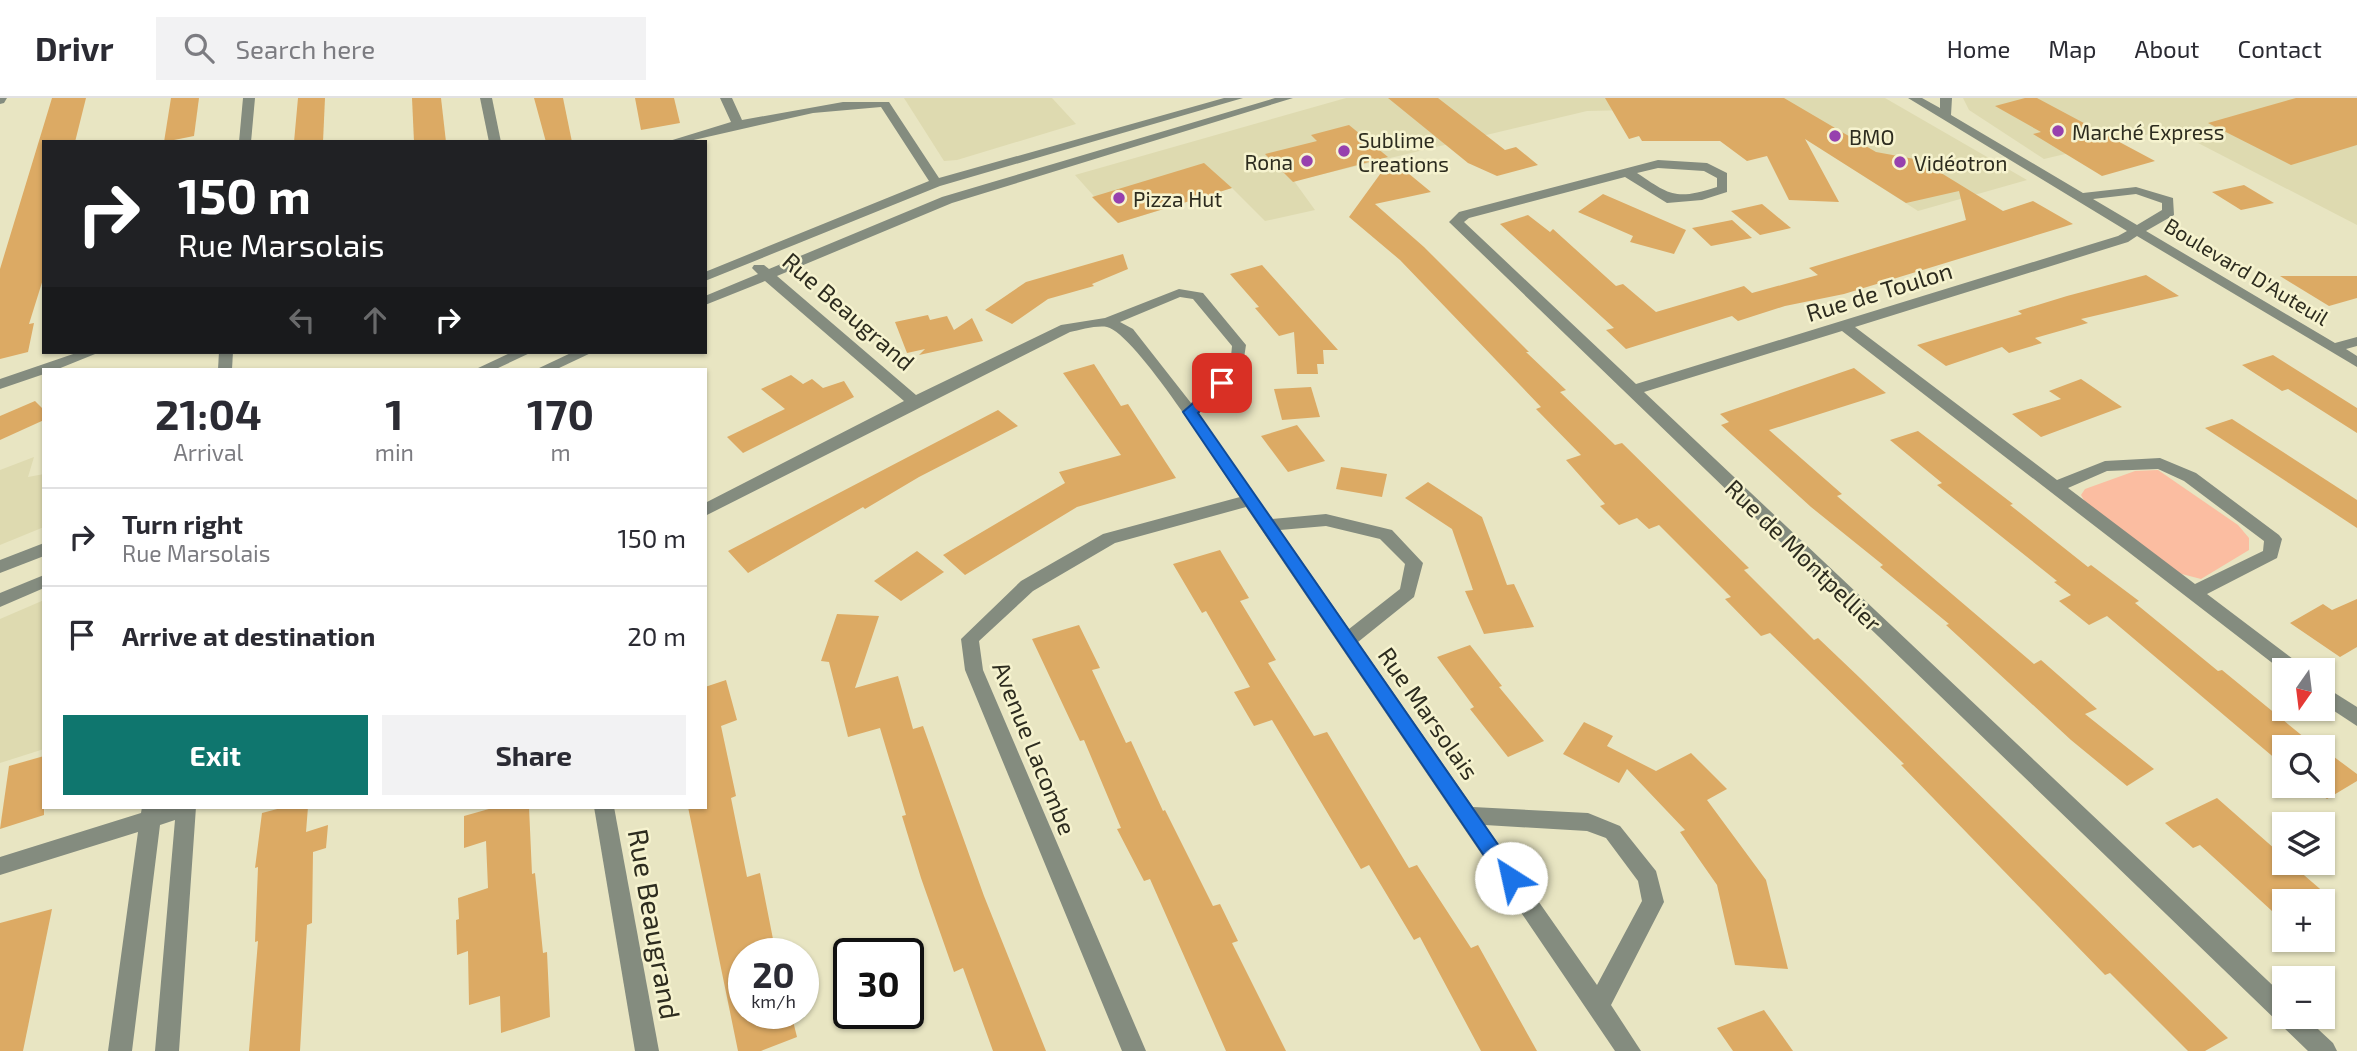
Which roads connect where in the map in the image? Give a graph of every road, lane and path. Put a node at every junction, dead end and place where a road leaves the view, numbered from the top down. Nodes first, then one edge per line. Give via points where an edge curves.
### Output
1 (249, 98) edge
2 (486, 98) edge
3 (726, 98) edge
4 (1237, 98) edge
5 (1287, 98) edge
6 (1914, 98) edge
7 (1947, 98) edge
8 (1945, 116) junction
9 (737, 122) junction
10 (245, 140) edge
11 (495, 140) edge
12 (678, 140) edge
13 (1628, 173) junction
14 (936, 183) junction
15 (2081, 197) junction
16 (2138, 230) junction
17 (749, 259) junction
18 (767, 275) junction
19 (707, 276) edge
20 (707, 300) edge
21 (1108, 322) junction
22 (1845, 326) junction
23 (2357, 341) edge
24 (2333, 348) junction
25 (87, 354) edge
26 (520, 354) edge
27 (581, 354) edge
28 (2357, 362) edge
29 (46, 368) edge
30 (485, 368) edge
31 (546, 368) edge
32 (42, 370) edge
33 (0, 384) edge
34 (1631, 391) junction
35 (914, 402) junction
36 (1190, 412) junction
37 (2055, 487) junction
38 (1250, 500) junction
39 (707, 509) edge
40 (1267, 525) junction
41 (42, 550) edge
42 (0, 567) edge
43 (42, 582) edge
44 (2193, 593) junction
45 (0, 600) edge
46 (1347, 641) junction
47 (2278, 658) edge
48 (2335, 702) edge
49 (2357, 719) edge
50 (174, 809) edge
51 (186, 809) edge
52 (604, 809) edge
53 (151, 813) edge
54 (1467, 815) junction
55 (0, 866) edge
56 (2272, 1001) edge
57 (1598, 1006) junction
58 (2302, 1029) edge
59 (120, 1051) edge
60 (167, 1051) edge
61 (647, 1051) edge
62 (1134, 1051) edge
63 (1629, 1051) edge
64 (2325, 1051) edge

1 - 10 street
2 - 11 street
3 - 9 street
4 - 14 street
5 - 18 street via 947,201
6 - 8 street, Boulevard D'Auteuil
7 - 8 street
8 - 15 street, Boulevard D'Auteuil
9 - 12 street
9 - 14 street via 875,99 885,104
13 - 13 street, Rue de Montpellier via 1667,198 1702,196 1723,189 1723,176 1707,167 1658,164
13 - 34 street, Rue de Montpellier via 1464,215 1456,222
14 - 17 street
15 - 16 street, Boulevard D'Auteuil
15 - 16 street, Boulevard D'Auteuil via 2134,189 2168,201 2169,212
16 - 22 street, Rue de Toulon via 2123,239
16 - 24 street, Boulevard D'Auteuil
17 - 18 street, Rue Beaugrand
17 - 19 street
18 - 20 street
18 - 35 street, Rue Beaugrand
21 - 35 street, Rue Beaugrand via 1066,328
21 - 36 street, Rue Marsolais via 1128,332
21 - 36 street via 1179,293 1198,296 1239,345 1237,368
22 - 34 street, Rue de Toulon
22 - 37 street
23 - 24 street, Boulevard D'Auteuil
24 - 28 street, Boulevard D'Auteuil
25 - 29 street
26 - 30 street
27 - 31 street
32 - 33 street
34 - 56 street, Rue de Montpellier
35 - 39 street, Rue Beaugrand
36 - 38 street, Rue Marsolais
37 - 44 street
37 - 44 street via 2105,466 2160,463 2190,477 2273,539 2271,554
38 - 40 street, Rue Marsolais
38 - 62 street, Avenue Lacombe via 1109,538 1027,586 971,639 974,670
40 - 46 street, Rue Marsolais
40 - 46 street, Rue Marsolais via 1326,520 1386,534 1414,562 1408,592
41 - 42 street
43 - 45 street
44 - 47 street
46 - 54 street, Rue Marsolais
48 - 49 street
50 - 53 street
51 - 60 street
52 - 61 street, Rue Beaugrand
53 - 55 street
53 - 59 street
54 - 57 street, Rue Marsolais
54 - 57 street, Rue Marsolais via 1588,822 1614,832 1648,878 1653,902
57 - 63 street, Rue Marsolais
58 - 64 street

